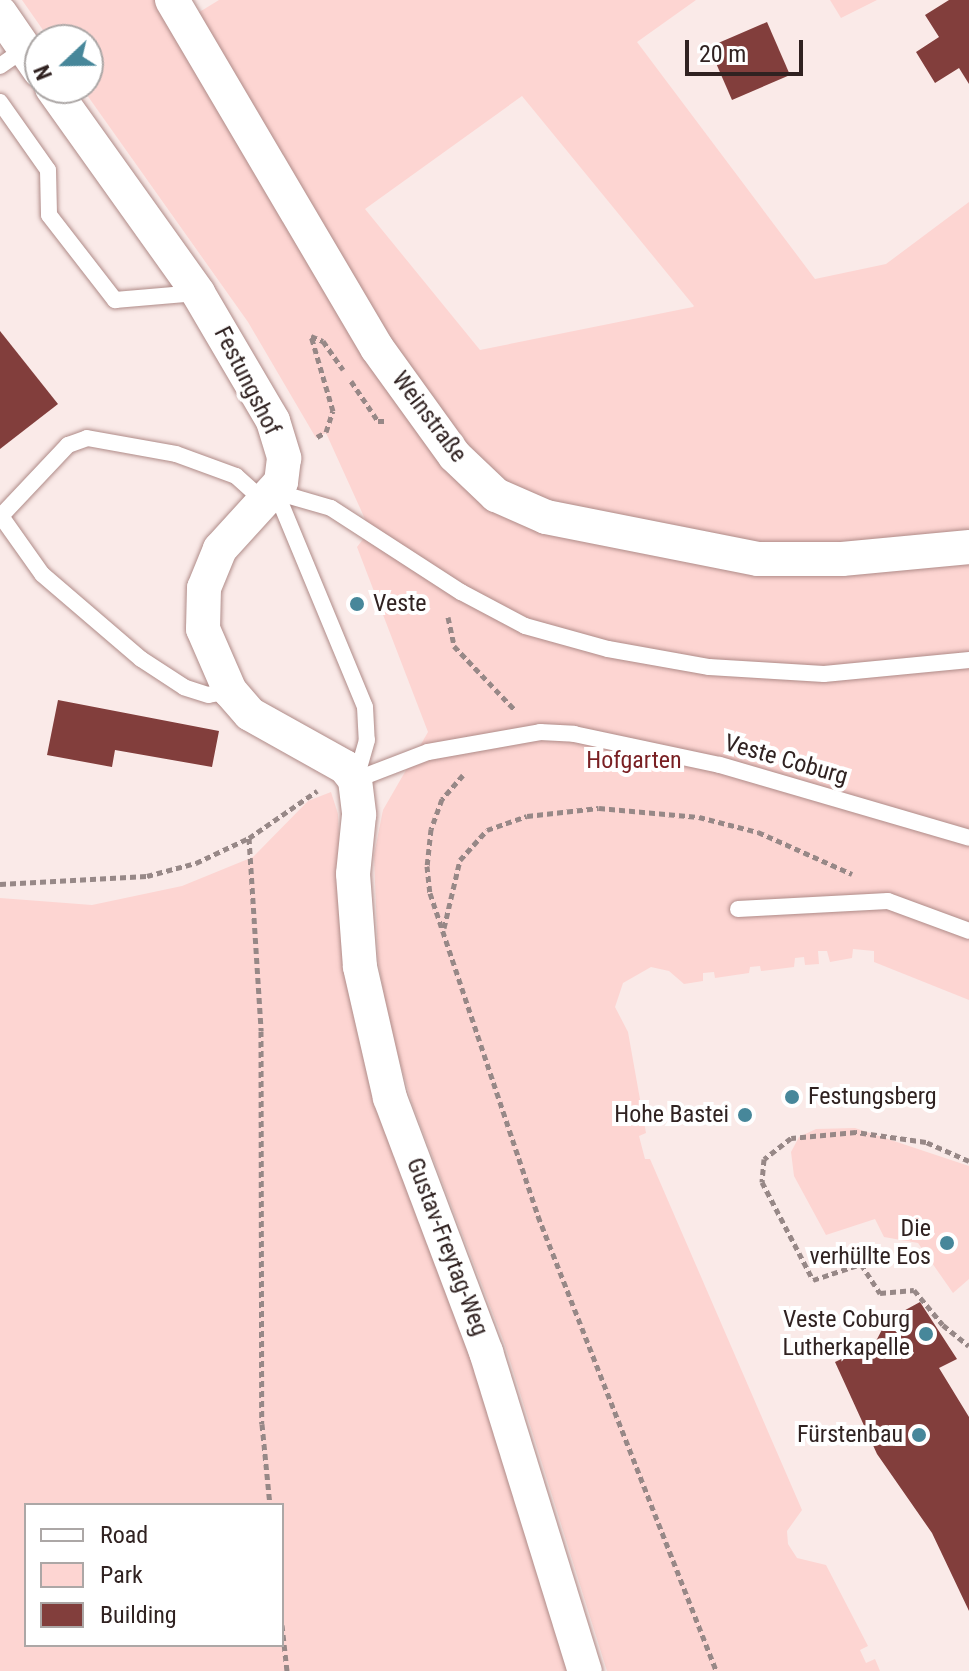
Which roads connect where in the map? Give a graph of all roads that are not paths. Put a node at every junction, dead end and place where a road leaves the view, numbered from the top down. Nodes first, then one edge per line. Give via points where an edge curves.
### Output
1 (172, 0) edge
2 (0, 13) edge
3 (21, 62) edge
4 (0, 102) edge
5 (63, 104) edge
6 (198, 293) junction
7 (271, 498) junction
8 (969, 547) edge
9 (969, 660) edge
10 (230, 691) junction
11 (355, 780) junction
12 (969, 838) edge
13 (738, 909) dead end
14 (969, 931) edge
15 (585, 1671) edge

1 - 8 street, Weinstraße via 377,348 455,456 496,495 546,517 758,559 842,559
2 - 3 street
4 - 6 lane via 48,170 49,215 115,300
5 - 6 street, Festungshof
6 - 7 street, Festungshof via 273,421 285,468
7 - 9 lane via 331,508 461,592 525,626 608,649 709,667 824,674
7 - 10 street via 220,549 204,588 203,629
7 - 10 lane via 236,476 176,454 87,438 68,445 1,516 42,574 141,659 196,691
7 - 11 lane via 365,707 367,740
10 - 11 street via 250,714 345,767
11 - 12 lane, Veste Coburg via 428,752 540,732 574,734 720,765
11 - 15 street, Gustav-Freytag-Weg via 359,815 353,874 360,967 390,1098 486,1352
13 - 14 lane via 888,901

